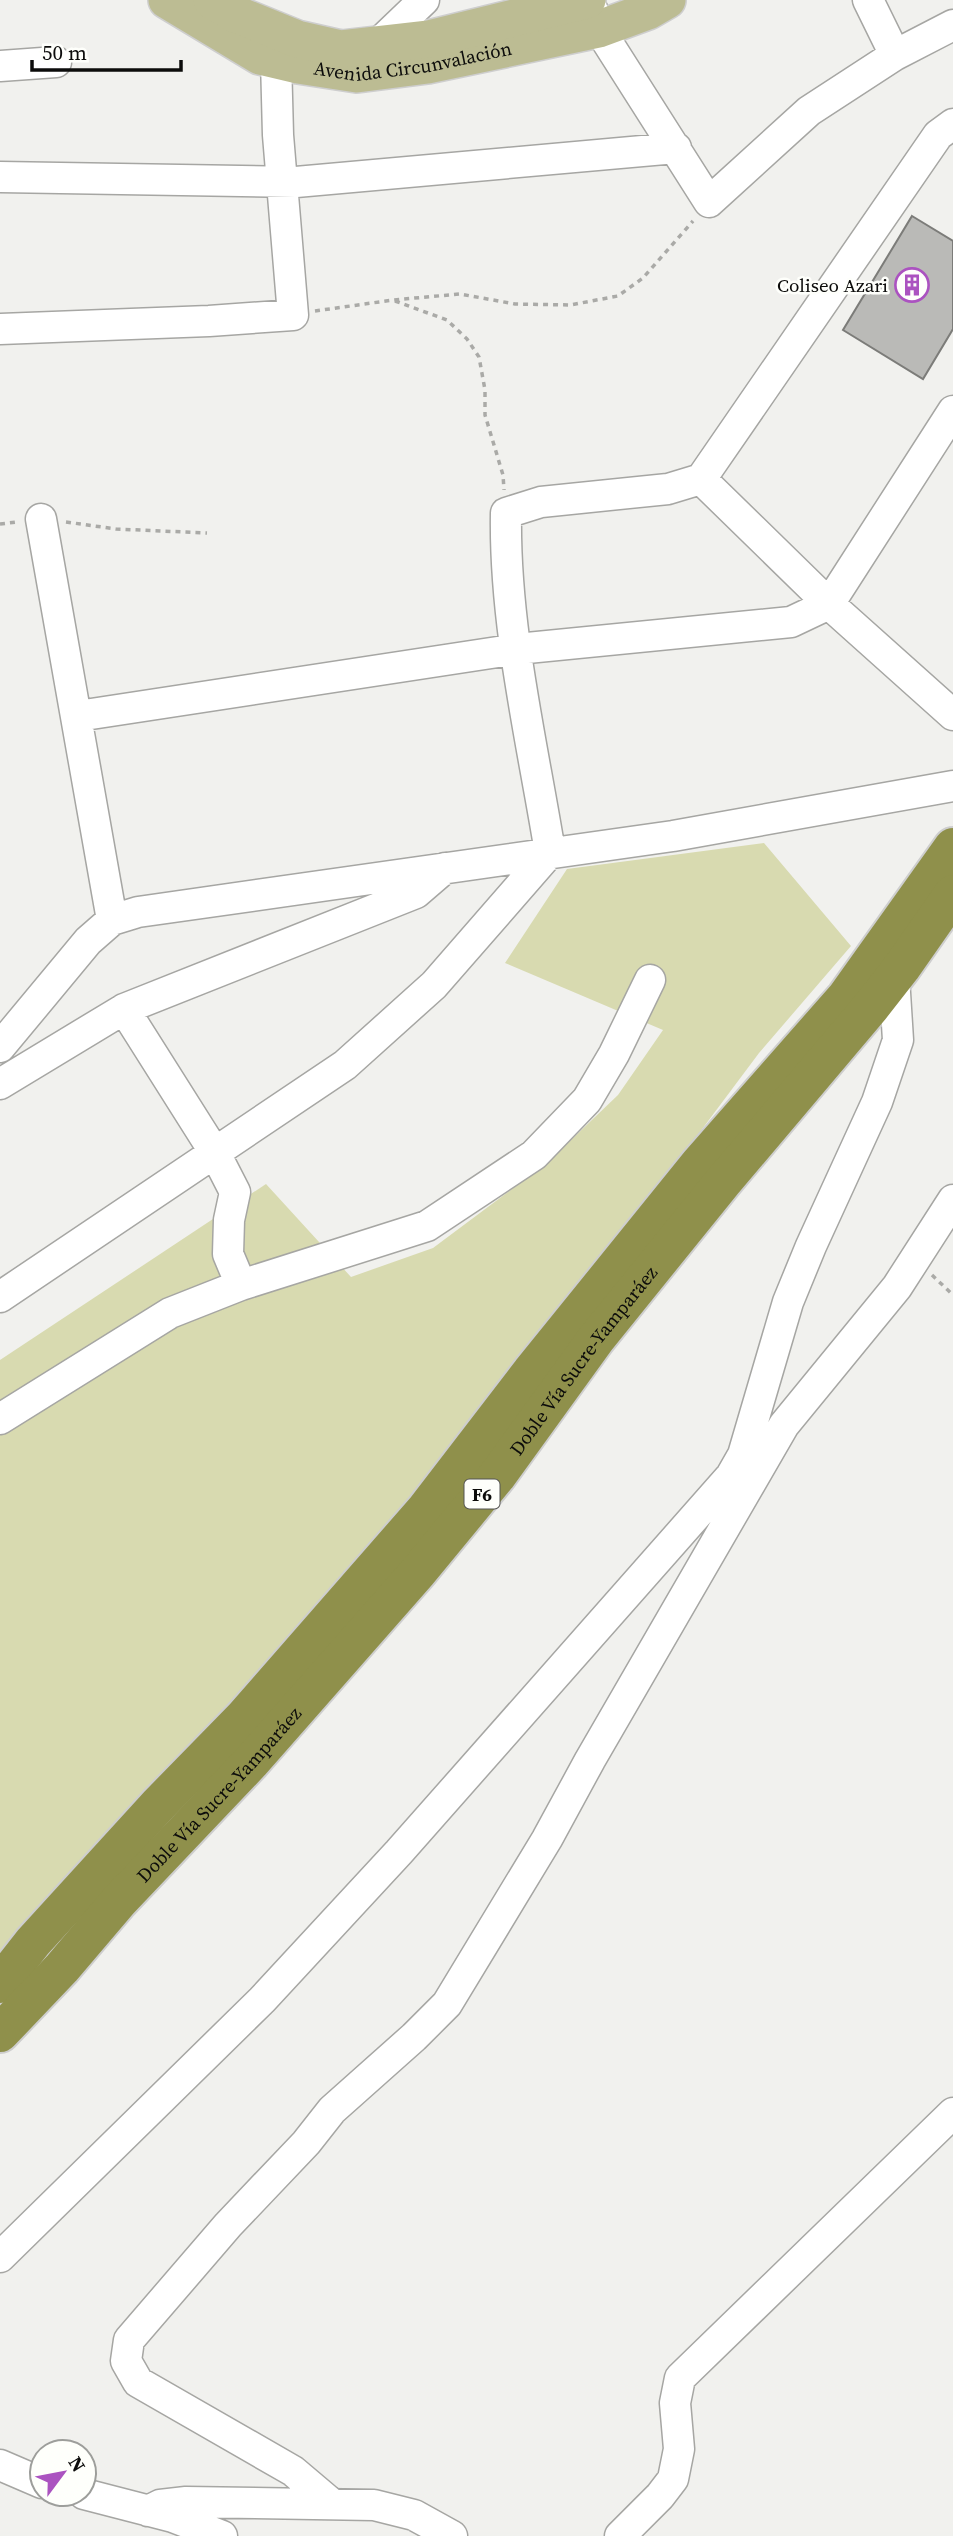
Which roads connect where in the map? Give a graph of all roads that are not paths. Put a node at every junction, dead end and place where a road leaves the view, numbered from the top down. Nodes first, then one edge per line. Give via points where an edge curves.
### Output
1 (167, 0) edge
2 (212, 0) edge
3 (424, 0) edge
4 (667, 0) edge
5 (868, 0) edge
6 (592, 10) edge
7 (953, 25) edge
8 (895, 55) junction
9 (378, 59) junction
10 (276, 60) junction
11 (56, 62) dead end
12 (0, 65) edge
13 (953, 124) edge
14 (676, 148) junction
15 (0, 177) edge
16 (283, 181) junction
17 (0, 330) edge
18 (953, 411) edge
19 (701, 479) junction
20 (41, 519) road end
21 (829, 604) junction
22 (517, 649) junction
23 (953, 715) edge
24 (78, 716) junction
25 (953, 786) edge
26 (953, 847) edge
27 (550, 852) junction
28 (445, 868) junction
29 (953, 894) edge
30 (113, 920) junction
31 (886, 965) junction
32 (650, 980) dead end
33 (124, 1009) junction
34 (0, 1047) edge
35 (0, 1084) edge
36 (215, 1153) junction
37 (953, 1200) edge
38 (241, 1285) junction
39 (1, 1298) edge
40 (0, 1419) edge
41 (751, 1463) junction
42 (0, 1984) edge
43 (0, 2033) edge
44 (953, 2113) edge
45 (0, 2257) edge
46 (0, 2465) edge
47 (28, 2477) edge
48 (98, 2498) edge
49 (332, 2504) junction
50 (148, 2511) junction
51 (222, 2536) edge
52 (452, 2536) edge
53 (620, 2536) edge

1 - 10 main road, Avenida Circunvalación via 260,56
2 - 9 main road, Avenida Circunvalación via 297,39
3 - 9 street
4 - 6 main road, Avenida Circunvalación via 648,11
5 - 8 street
6 - 9 main road, Avenida Circunvalación via 428,65
6 - 14 street
7 - 8 street
8 - 14 street via 809,111 709,202
9 - 10 main road, Avenida Circunvalación via 357,74
10 - 16 street
11 - 12 street
13 - 19 street via 938,135
14 - 16 street
15 - 16 street
16 - 17 street via 293,315
18 - 21 street
19 - 21 street
19 - 22 street via 668,489 541,502 506,513 505,561
20 - 24 street
21 - 22 street via 792,622
21 - 23 street
22 - 24 street
22 - 27 street
24 - 30 street
25 - 27 street via 673,836
26 - 31 highway, Doble Vía Sucre-Yamparáez / F6
27 - 28 street
27 - 36 street via 424,994 345,1065
28 - 30 street via 138,912
28 - 33 street via 416,893
29 - 31 highway, Doble Vía Sucre-Yamparáez / F6
30 - 34 street via 88,941
31 - 41 street via 898,1040 877,1102 788,1302
31 - 42 highway, Doble Vía Sucre-Yamparáez / F6 via 846,997 683,1184 425,1510
31 - 43 highway, Doble Vía Sucre-Yamparáez / F6 via 722,1183 612,1318 497,1476 418,1572 260,1753
32 - 38 street via 587,1100 534,1156 426,1226
33 - 35 street
33 - 36 street
36 - 38 street via 235,1192 228,1254
36 - 39 street
37 - 41 street via 897,1287
38 - 40 street via 170,1313
41 - 45 street via 722,1486 272,1990
41 - 49 street via 547,1839 447,2004 331,2110 129,2340 125,2361 138,2382 293,2471
44 - 53 street via 680,2378 675,2403 679,2449 673,2479
46 - 47 street
48 - 50 street
49 - 50 street via 186,2502
49 - 52 street via 374,2505 414,2515
50 - 51 street

